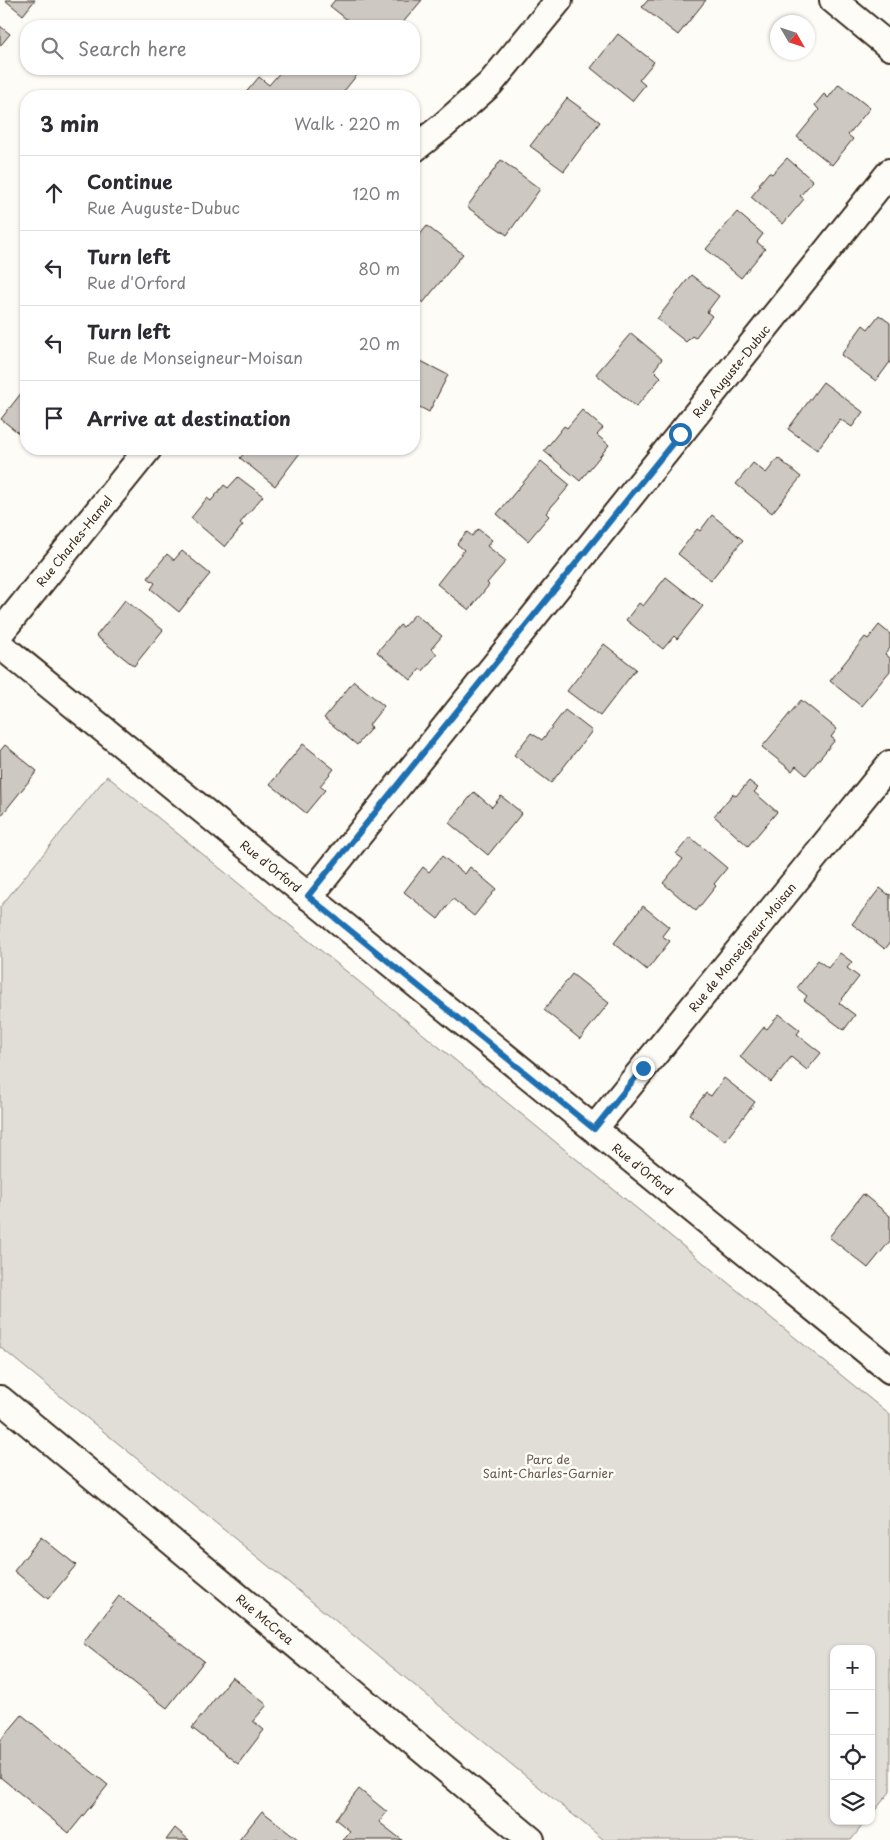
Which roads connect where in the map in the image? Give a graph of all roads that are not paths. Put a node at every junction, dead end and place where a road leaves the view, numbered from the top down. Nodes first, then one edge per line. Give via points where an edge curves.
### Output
1 (559, 0) edge
2 (833, 0) edge
3 (890, 47) edge
4 (420, 144) edge
5 (890, 172) edge
6 (143, 455) edge
7 (0, 633) edge
8 (0, 645) edge
9 (890, 764) edge
10 (308, 896) junction
11 (594, 1129) junction
12 (886, 1358) edge
13 (0, 1399) edge
14 (531, 1840) edge

1 - 4 street via 490,84
2 - 3 street
5 - 10 street, Rue Auguste-Dubuc
6 - 7 street, Rue Charles-Hamel
8 - 10 street, Rue d'Orford
9 - 11 street, Rue de Monseigneur-Moisan
10 - 11 street, Rue d'Orford
11 - 12 street, Rue d'Orford
13 - 14 street, Rue McCrea

